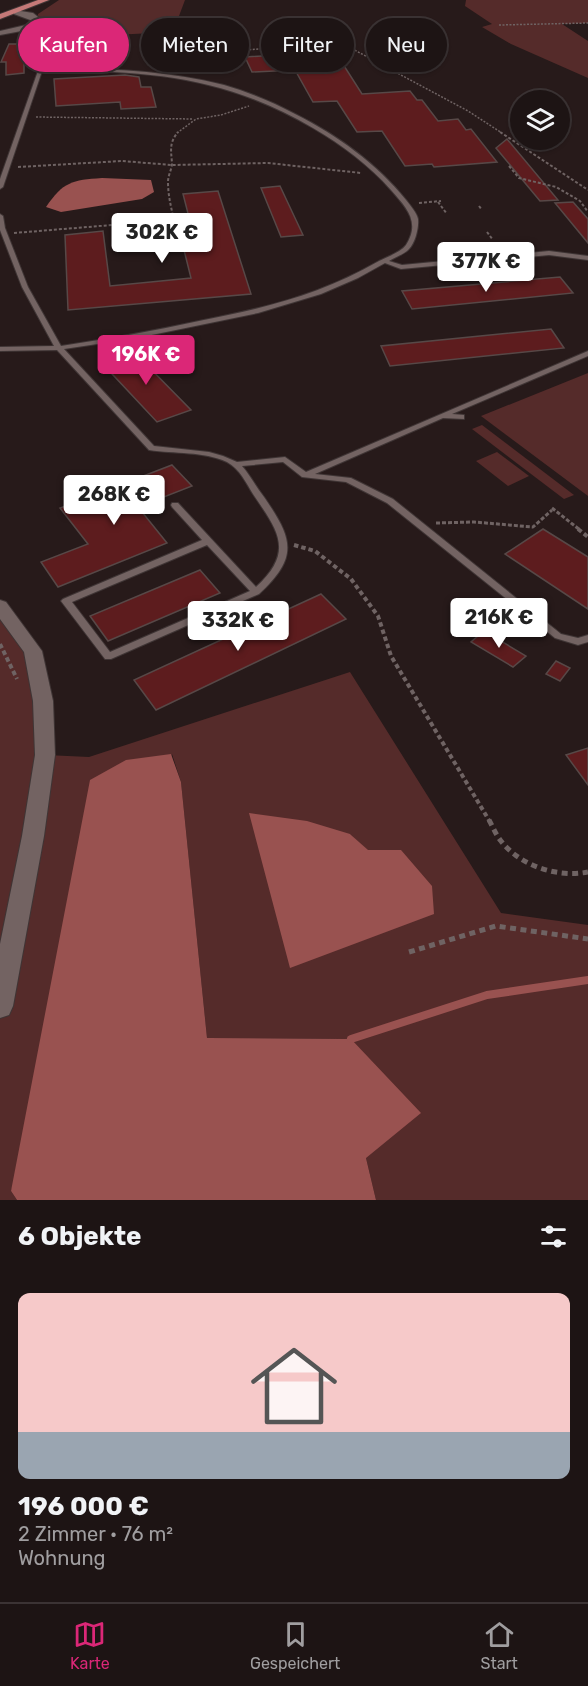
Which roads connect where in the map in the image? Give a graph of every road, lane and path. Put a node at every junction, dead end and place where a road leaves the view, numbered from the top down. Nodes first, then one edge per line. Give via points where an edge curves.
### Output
1 (45, 0) edge
2 (17, 12) junction
3 (0, 17) edge
4 (37, 18) edge
5 (588, 23) edge
6 (499, 25) dead end
7 (18, 28) edge
8 (0, 33) edge
9 (261, 49) edge
10 (354, 50) edge
11 (129, 70) edge
12 (39, 72) edge
13 (176, 75) junction
14 (263, 99) junction
15 (23, 117) junction
16 (196, 119) junction
17 (172, 165) junction
18 (508, 166) dead end
19 (6, 168) junction
20 (382, 176) junction
21 (0, 187) edge
22 (588, 190) edge
23 (406, 204) junction
24 (479, 206) dead end
25 (482, 210) dead end
26 (588, 212) edge
27 (447, 214) dead end
28 (0, 216) edge
29 (487, 232) dead end
30 (4, 233) junction
31 (493, 240) dead end
32 (588, 258) edge
33 (385, 261) junction
34 (59, 348) junction
35 (0, 349) edge
36 (588, 353) edge
37 (442, 416) junction
38 (461, 417) dead end
39 (236, 464) junction
40 (305, 475) junction
41 (175, 505) dead end
42 (421, 527) junction
43 (588, 537) edge
44 (208, 540) junction
45 (285, 542) junction
46 (256, 592) junction
47 (0, 606) edge
48 (588, 638) edge
49 (0, 644) edge
50 (19, 685) dead end
51 (588, 872) edge
52 (588, 939) edge
53 (409, 952) dead end
54 (0, 1006) edge

1 - 2 main road
2 - 3 main road
2 - 4 street
5 - 6 path
7 - 8 street
9 - 13 path via 220,52
10 - 22 path via 468,111
11 - 13 lane
12 - 15 lane
13 - 14 lane
14 - 16 path via 220,115
14 - 20 lane via 309,122
15 - 16 path
15 - 19 lane
16 - 17 path via 173,138 169,150
17 - 19 path via 122,161
17 - 20 path via 268,163
17 - 30 path via 168,180 174,220
18 - 26 path via 519,178 556,186 580,201
19 - 21 lane
20 - 23 lane
23 - 27 path via 440,201
23 - 33 lane via 415,218 414,233 407,248
24 - 25 path
28 - 30 lane
29 - 31 path
30 - 34 lane via 25,287
32 - 33 lane via 549,253 401,267
33 - 34 lane via 319,293 256,312
34 - 35 lane
34 - 39 lane via 152,448 190,450
36 - 37 lane
37 - 38 lane
37 - 40 lane
39 - 40 lane via 285,459
39 - 45 lane via 278,523
40 - 42 lane via 348,480 390,501
41 - 44 lane
42 - 43 path via 474,522 533,527 552,509
42 - 48 lane via 558,636 578,642
44 - 46 lane
44 - 46 lane via 66,601 108,657
45 - 46 lane via 273,578
45 - 51 path via 315,551 351,579 378,616 391,656 501,841 533,868 556,873
47 - 54 street via 33,651 43,701 45,755
49 - 50 path
52 - 53 path via 496,926

